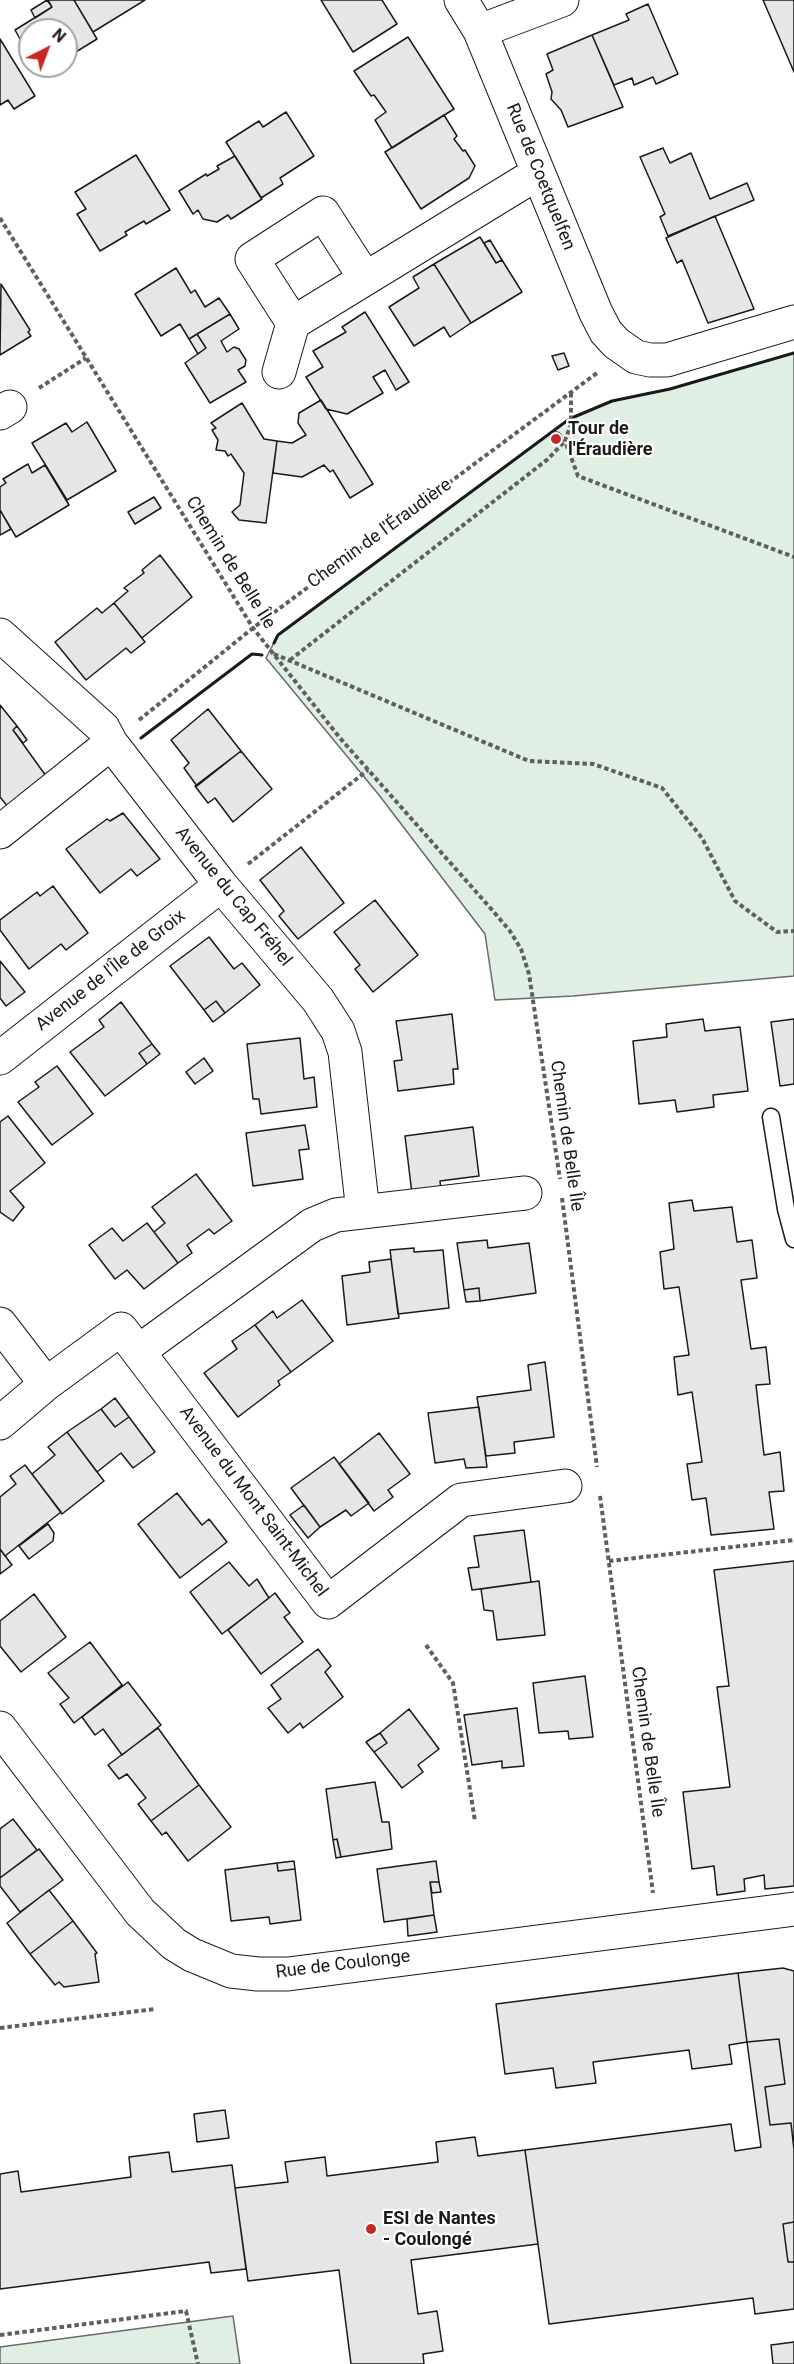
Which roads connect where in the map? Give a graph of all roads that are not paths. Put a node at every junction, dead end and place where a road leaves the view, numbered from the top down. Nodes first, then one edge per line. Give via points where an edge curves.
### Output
1 (461, 0) edge
2 (562, 0) edge
3 (480, 31) junction
4 (538, 173) junction
5 (365, 278) junction
6 (794, 322) edge
7 (293, 323) junction
8 (279, 372) dead end
9 (0, 635) edge
10 (111, 743) junction
11 (0, 832) edge
12 (221, 885) junction
13 (0, 1058) edge
14 (771, 1117) dead end
15 (525, 1193) dead end
16 (363, 1212) junction
17 (794, 1239) edge
18 (0, 1324) edge
19 (130, 1340) junction
20 (46, 1384) junction
21 (0, 1423) edge
22 (565, 1486) dead end
23 (0, 1728) edge
24 (794, 1909) edge

1 - 3 street, Rue de Coetquelfen
2 - 3 street
3 - 4 street, Rue de Coetquelfen
4 - 5 street
4 - 6 street, Rue de Coetquelfen via 606,332 636,357 667,360
5 - 7 street
5 - 7 street via 323,213 252,259
7 - 8 street
9 - 10 street, Avenue du Cap Fréhel via 103,728
10 - 11 street
10 - 12 street, Avenue du Cap Fréhel
12 - 13 street, Avenue de l'Île de Groix
12 - 16 street, Avenue du Cap Fréhel via 318,1000 338,1031 345,1052
14 - 17 lane
15 - 16 street
16 - 19 street via 336,1215 312,1225
18 - 20 street
19 - 20 street
19 - 22 street, Avenue du Mont Saint-Michel via 328,1602 461,1500
20 - 21 street
23 - 24 street, Rue de Coulonge via 140,1912 174,1944 231,1971 288,1974

